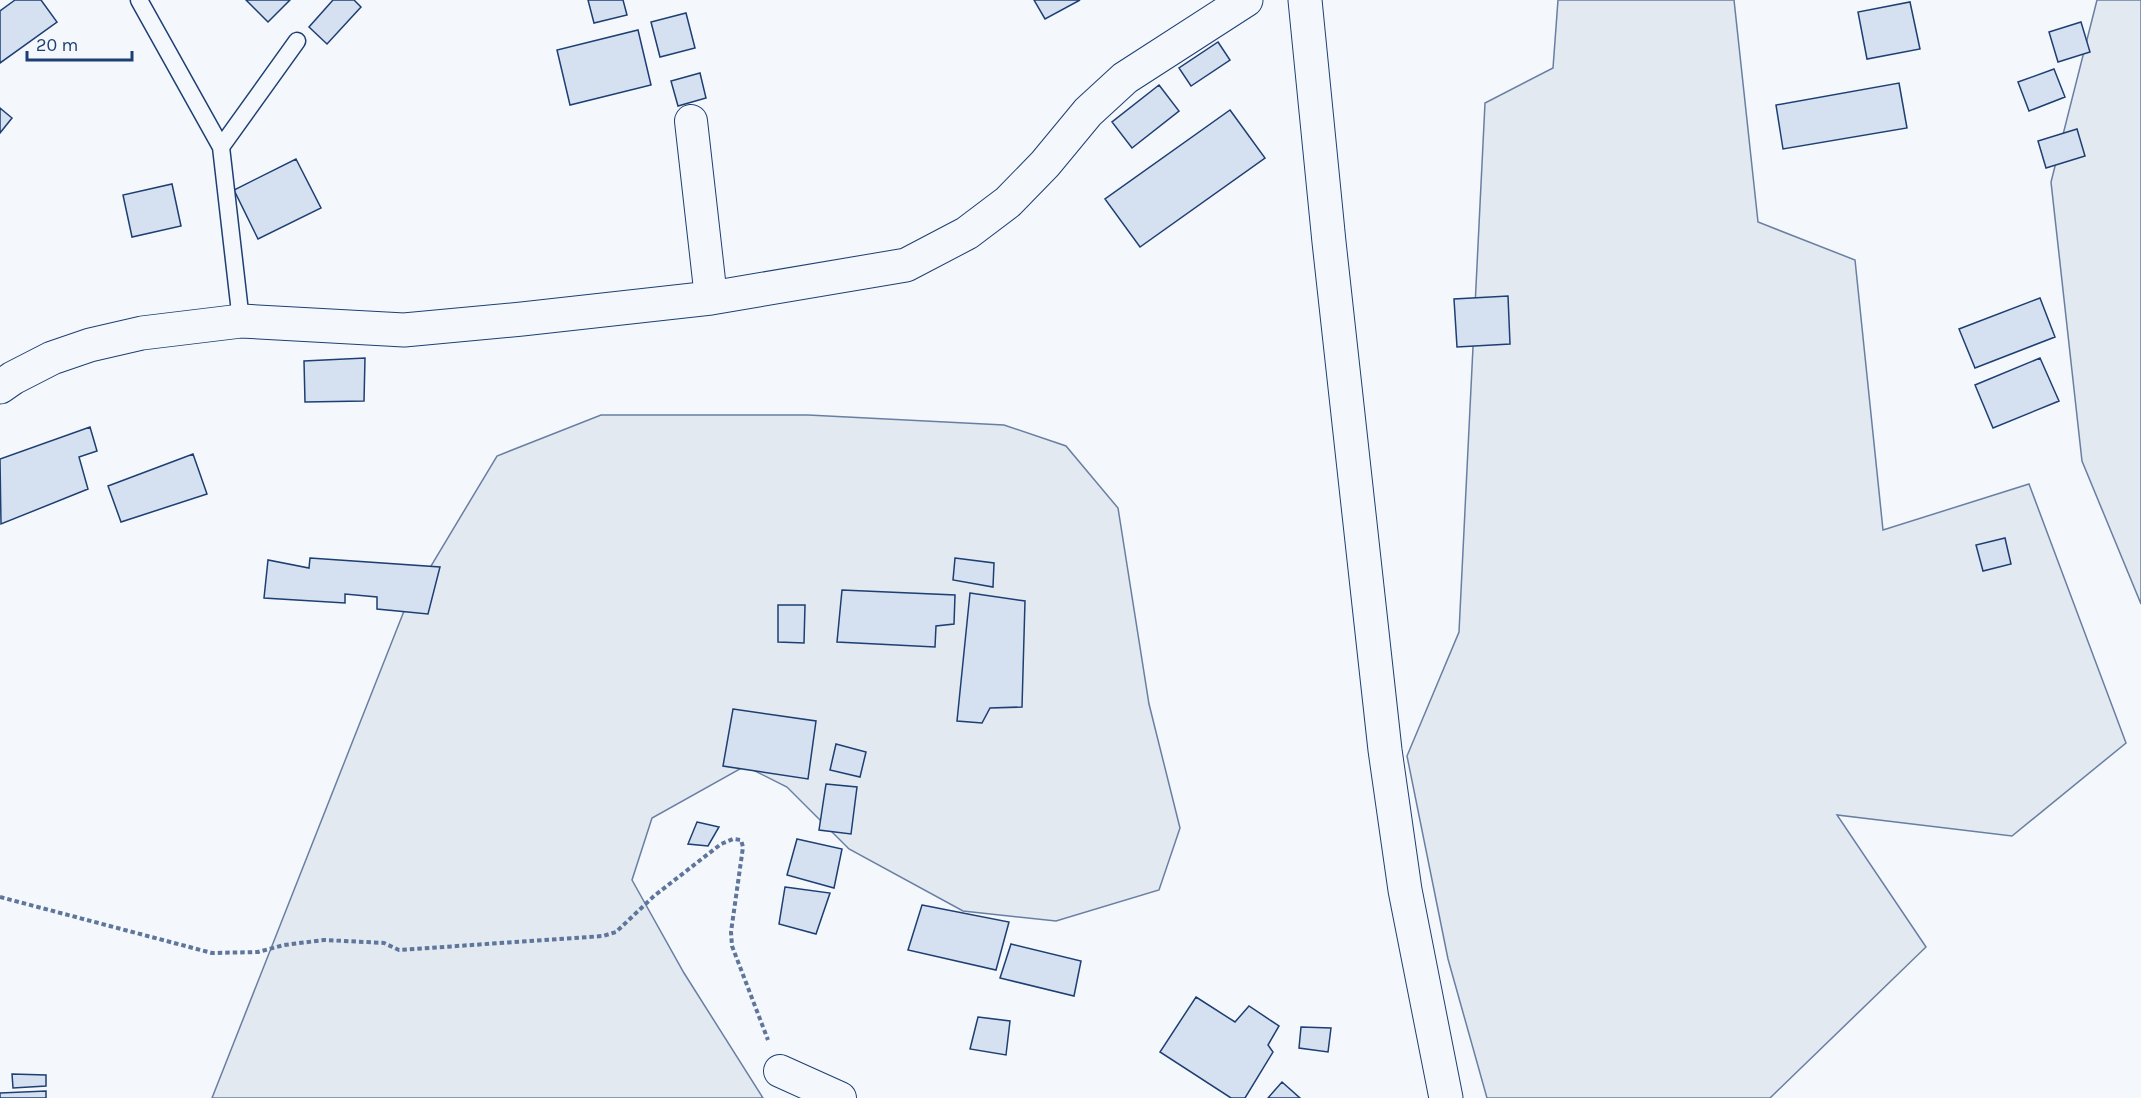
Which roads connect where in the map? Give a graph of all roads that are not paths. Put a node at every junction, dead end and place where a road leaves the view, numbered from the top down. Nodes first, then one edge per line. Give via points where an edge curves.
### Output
1 (139, 0) edge
2 (1246, 0) edge
3 (1305, 0) edge
4 (297, 41) dead end
5 (691, 121) dead end
6 (221, 147) junction
7 (711, 297) junction
8 (241, 321) junction
9 (0, 387) edge
10 (780, 1071) road end
11 (840, 1098) edge
12 (1446, 1098) edge

1 - 6 lane
2 - 7 street via 1125,78 1088,112 1008,202 967,233 906,265
3 - 12 street via 1385,750 1405,890
4 - 6 lane
5 - 7 street
6 - 8 lane
7 - 8 street via 404,330
8 - 9 street via 142,333 90,345 52,358
10 - 11 street

